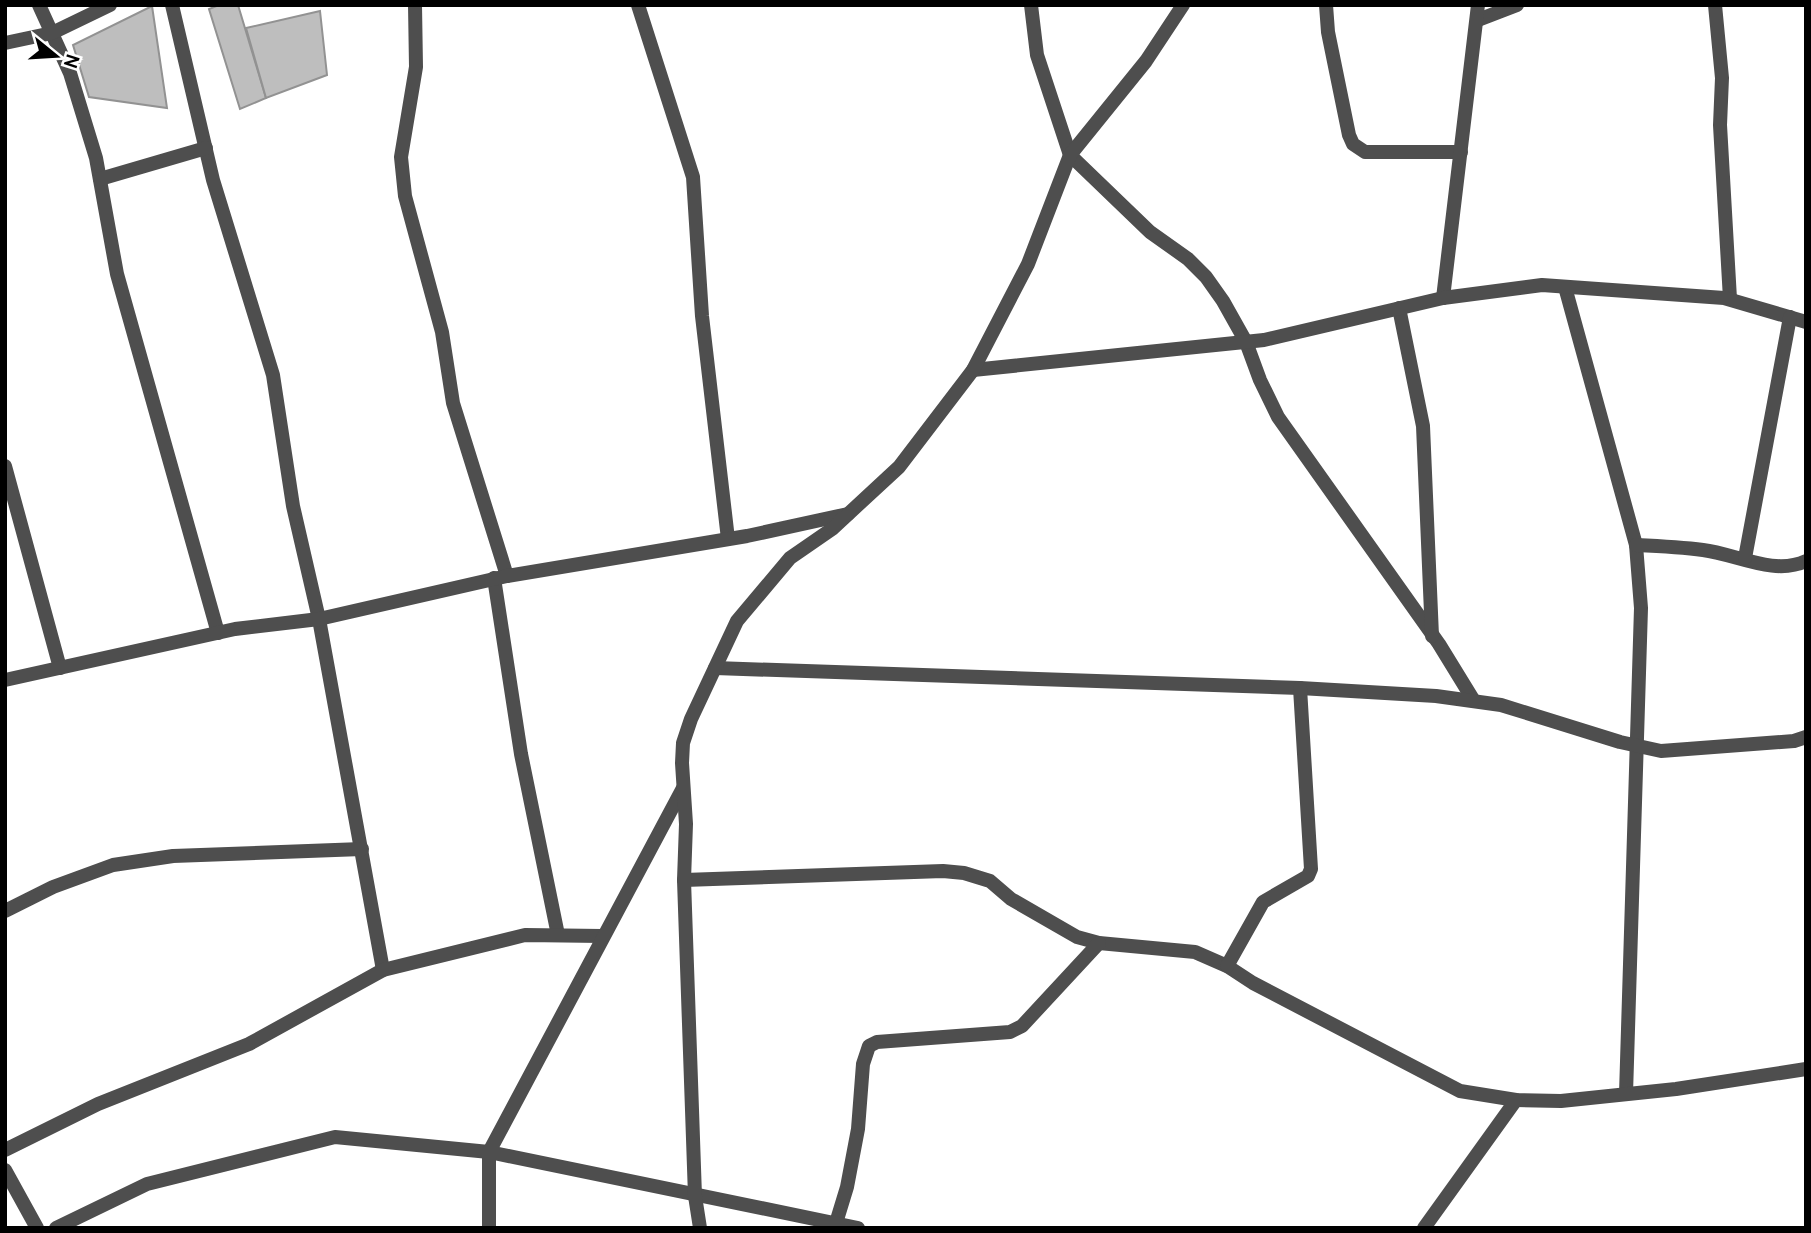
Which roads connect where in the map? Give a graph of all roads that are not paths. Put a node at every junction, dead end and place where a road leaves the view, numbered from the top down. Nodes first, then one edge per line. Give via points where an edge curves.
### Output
1 (39, 5) edge
2 (110, 5) edge
3 (172, 5) edge
4 (415, 5) edge
5 (638, 5) edge
6 (1031, 5) edge
7 (1183, 5) edge
8 (1326, 5) edge
9 (1517, 5) edge
10 (1715, 5) edge
11 (1478, 13) edge
12 (52, 33) junction
13 (5, 43) edge
14 (206, 148) junction
15 (1461, 152) junction
16 (1070, 155) junction
17 (100, 179) junction
18 (1565, 287) junction
19 (1443, 298) junction
20 (1730, 299) junction
21 (1399, 308) junction
22 (1790, 317) junction
23 (1806, 322) edge
24 (1246, 342) junction
25 (973, 370) junction
26 (5, 466) edge
27 (849, 514) junction
28 (728, 539) junction
29 (1636, 545) junction
30 (1745, 558) junction
31 (1806, 561) edge
32 (501, 577) junction
33 (319, 620) junction
34 (218, 633) junction
35 (1432, 636) junction
36 (60, 668) junction
37 (715, 668) junction
38 (5, 680) edge
39 (1300, 688) junction
40 (1474, 701) junction
41 (1806, 737) edge
42 (1638, 746) junction
43 (684, 787) junction
44 (362, 849) junction
45 (684, 880) junction
46 (5, 911) edge
47 (558, 935) junction
48 (603, 936) junction
49 (1099, 943) junction
50 (1227, 966) junction
51 (383, 970) junction
52 (1806, 1069) edge
53 (1626, 1094) junction
54 (1516, 1100) junction
55 (5, 1150) edge
56 (488, 1152) junction
57 (5, 1170) edge
58 (695, 1196) junction
59 (836, 1223) junction
60 (37, 1228) edge
61 (56, 1228) edge
62 (489, 1228) edge
63 (700, 1228) edge
64 (858, 1228) edge
65 (1424, 1228) edge

1 - 12 street
2 - 12 street
3 - 14 street
4 - 32 street via 416,67 401,157 405,196 442,332 453,403
5 - 28 street via 694,177 702,316
6 - 16 street via 1037,55
7 - 16 street via 1146,61
8 - 15 street via 1353,144 1365,152
9 - 11 street
10 - 20 street
11 - 15 street
12 - 13 street
12 - 17 street via 70,73
14 - 17 street
14 - 33 street via 274,375 293,506
15 - 19 street
16 - 24 street via 1150,232 1206,277
16 - 25 street via 1028,264
17 - 34 street via 117,274
18 - 19 street via 1542,285
18 - 20 street
18 - 29 street
19 - 21 street
20 - 22 street
21 - 24 street
21 - 35 street via 1423,426
22 - 23 street
22 - 30 street
24 - 25 street
24 - 35 street via 1278,417
25 - 27 street via 899,467
26 - 36 street
27 - 28 street
27 - 37 street via 790,558 737,621
28 - 32 street
29 - 30 street
29 - 42 street via 1641,608
30 - 31 street via 1777,567
32 - 33 street
32 - 47 street via 521,754
33 - 34 street
33 - 44 street
34 - 36 street
35 - 40 street
36 - 38 street
37 - 39 street
37 - 43 street via 683,743
39 - 40 street
39 - 50 street via 1311,869 1308,876 1263,902
40 - 42 street
41 - 42 street via 1661,751
42 - 53 street
43 - 45 street
43 - 48 street
44 - 46 street via 173,856 113,865
44 - 51 street
45 - 49 street via 964,873 990,881 1011,899 1077,937
45 - 58 street
47 - 48 street
47 - 51 street via 525,936
48 - 56 street
49 - 50 street via 1195,952
49 - 59 street via 1021,1026 1010,1032 869,1046 853,1158
50 - 54 street via 1460,1091
51 - 55 street via 249,1045 98,1104
52 - 53 street
53 - 54 street
54 - 65 street
56 - 58 street
56 - 61 street via 335,1137 147,1184
56 - 62 street
57 - 60 street
58 - 59 street
58 - 63 street
59 - 64 street

